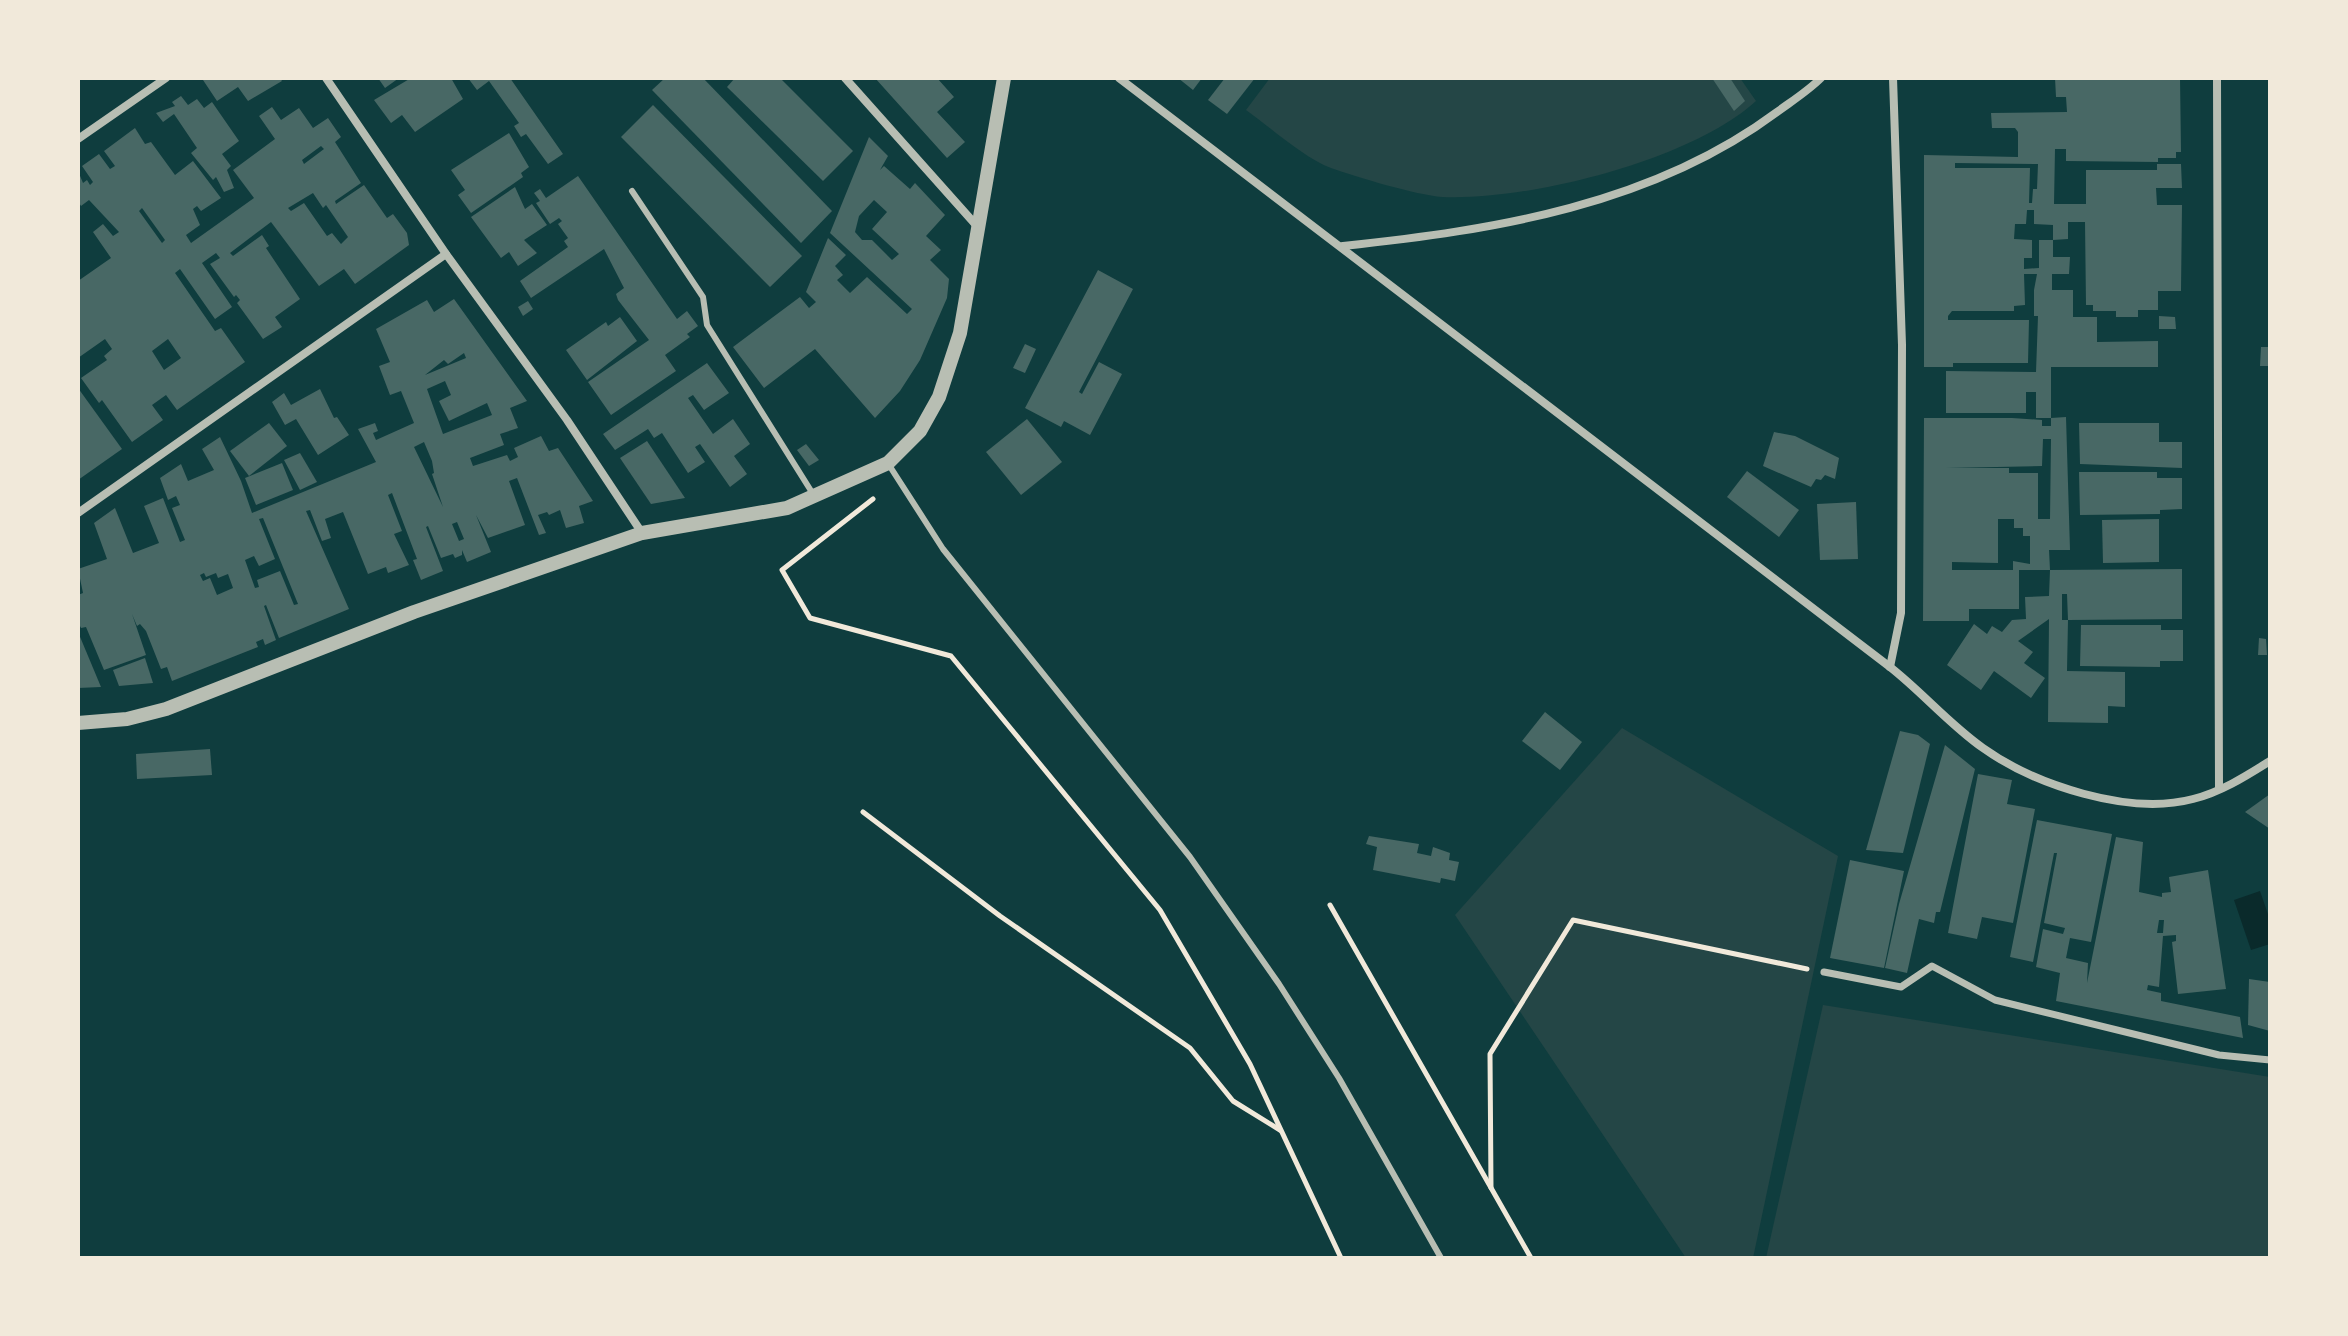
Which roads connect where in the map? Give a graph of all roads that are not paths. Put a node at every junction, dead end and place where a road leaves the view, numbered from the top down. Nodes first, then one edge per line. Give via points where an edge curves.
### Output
1 (166, 78) edge
2 (326, 78) edge
3 (845, 78) edge
4 (1004, 78) edge
5 (1119, 78) edge
6 (1821, 78) edge
7 (1893, 78) edge
8 (2217, 78) edge
9 (78, 139) edge
10 (632, 191) dead end
11 (976, 225) junction
12 (1343, 246) junction
13 (446, 254) junction
14 (888, 463) junction
15 (815, 497) junction
16 (78, 513) edge
17 (642, 533) junction
18 (1890, 667) junction
19 (78, 723) edge
20 (2270, 761) edge
21 (2219, 789) junction
22 (1824, 972) road end
23 (2270, 1060) edge
24 (1441, 1258) edge

1 - 9 street
2 - 13 street
3 - 11 street
4 - 11 street
5 - 12 street
6 - 12 street via 1741,138 1665,177 1543,217 1443,236
7 - 18 street via 1902,345 1901,613
8 - 21 street
10 - 15 lane via 703,297 707,325
11 - 14 street via 960,333 939,397 920,431
12 - 18 street
13 - 16 street
13 - 17 street
14 - 15 street
14 - 24 lane via 943,549 1190,857 1279,984
15 - 17 street via 787,508
17 - 19 street via 414,612 166,709
18 - 21 street via 1981,747 2022,773 2059,787 2166,803
20 - 21 street
22 - 23 street via 1901,987 1932,966 1995,1000 2219,1055

